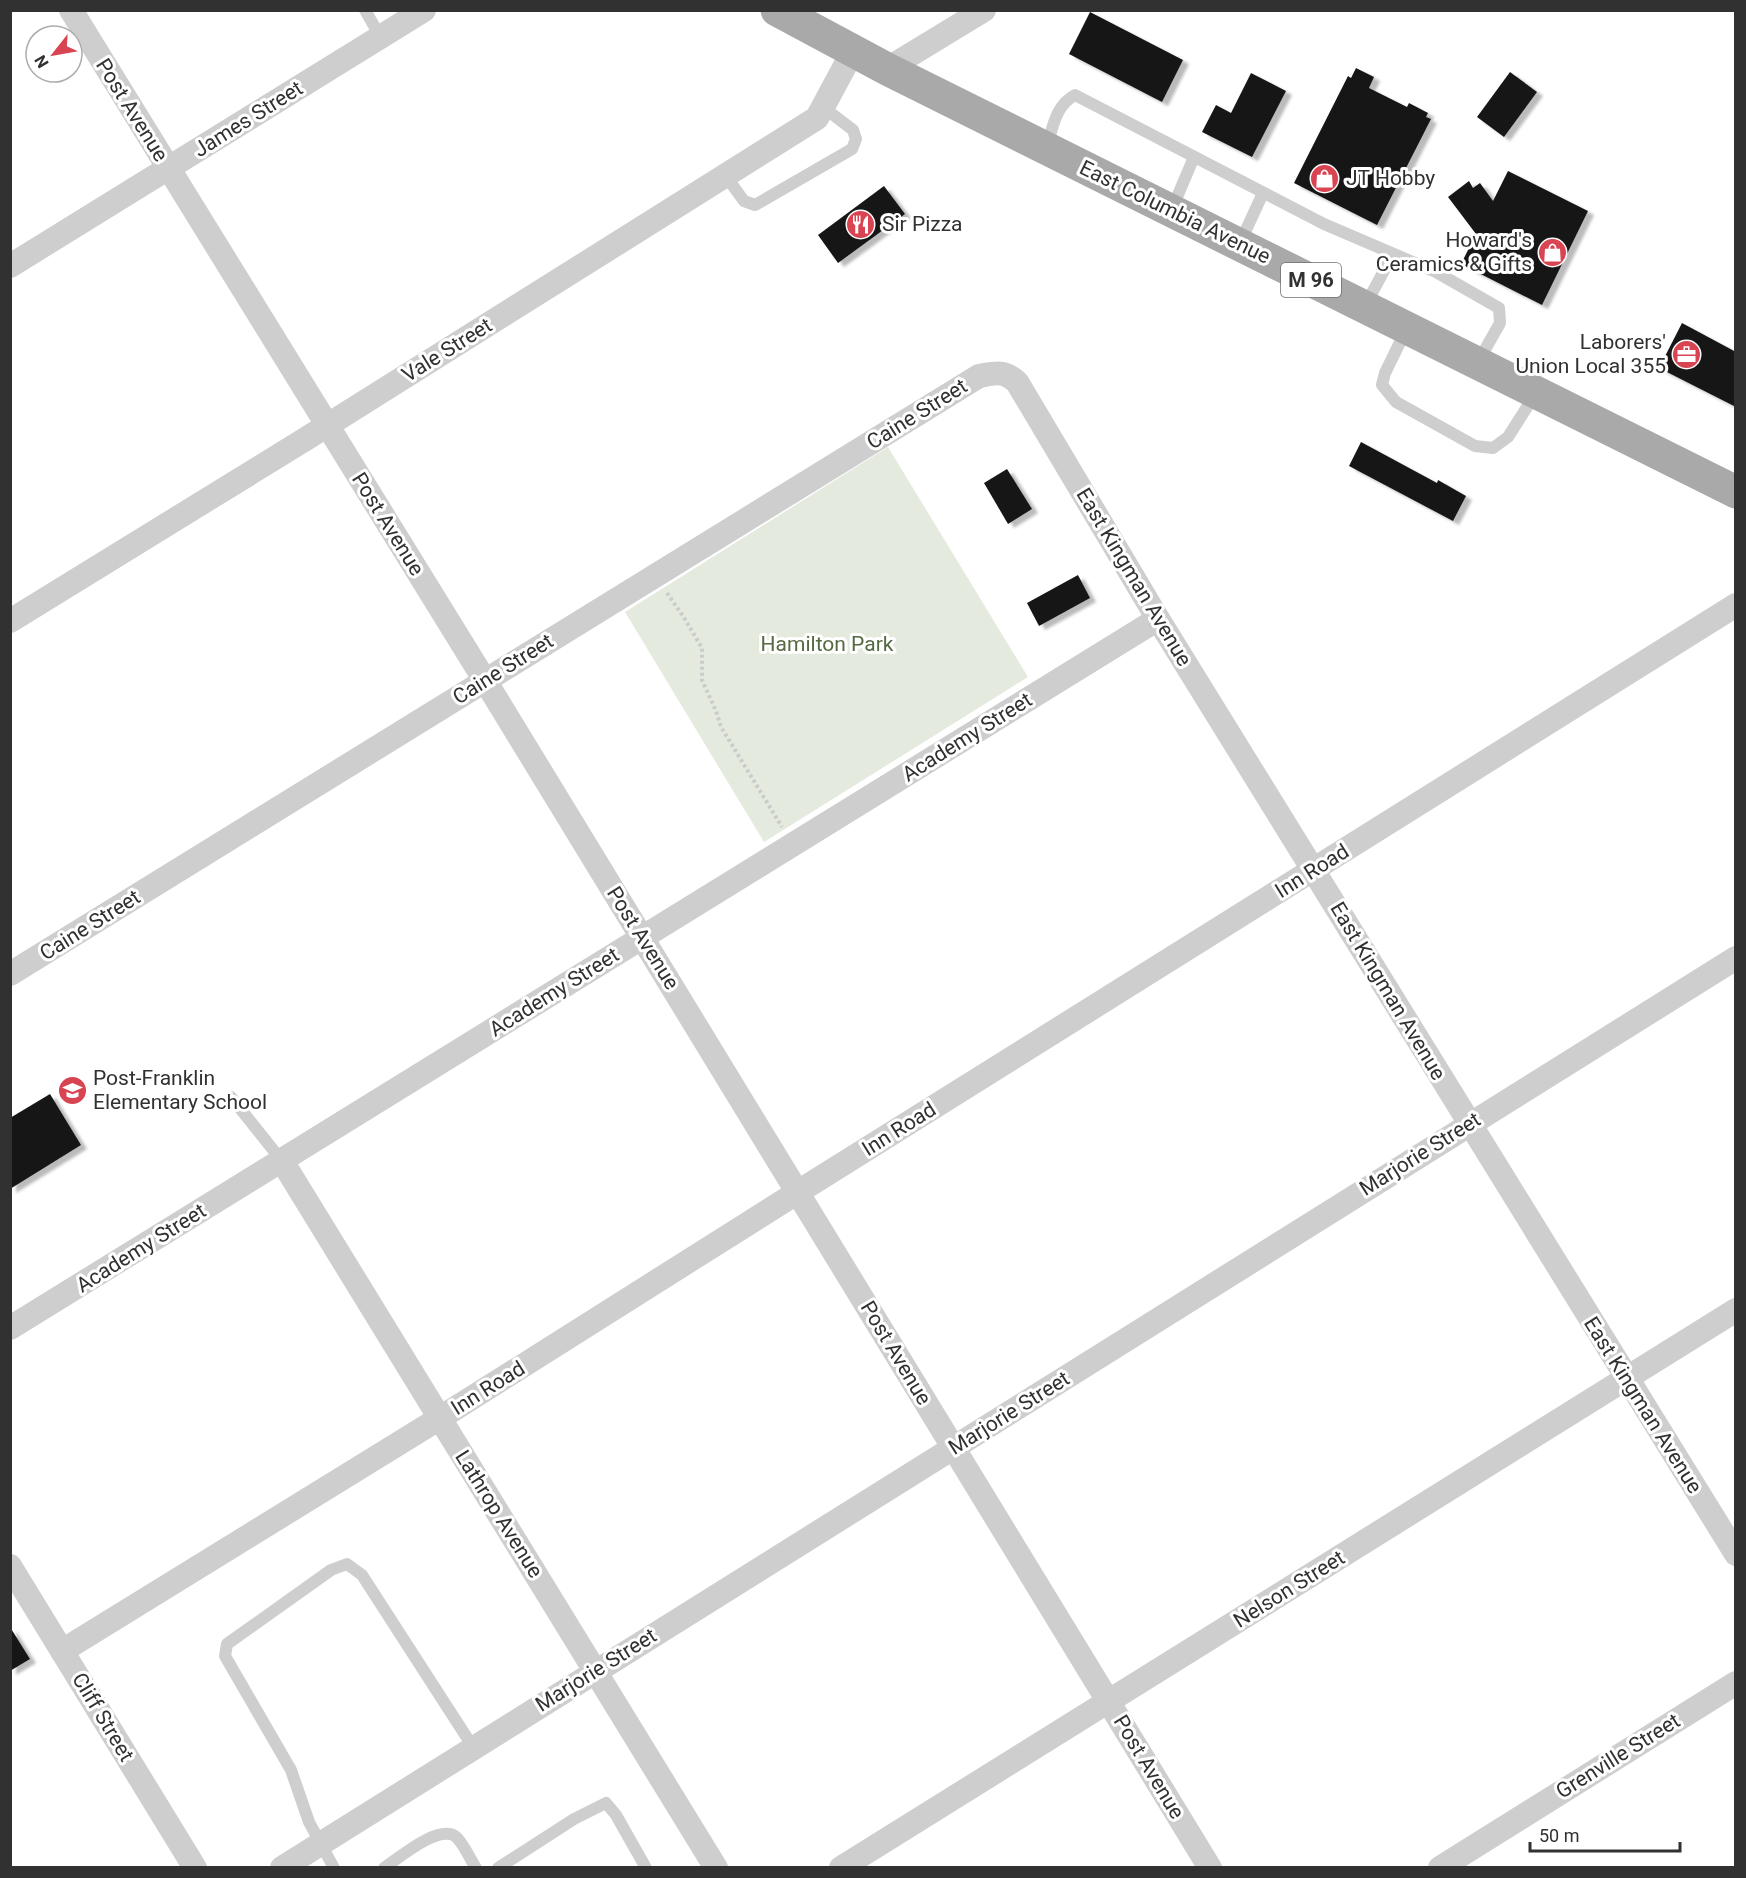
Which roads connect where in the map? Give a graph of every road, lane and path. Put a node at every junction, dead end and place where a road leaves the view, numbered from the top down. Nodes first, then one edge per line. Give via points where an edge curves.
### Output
1 (71, 10) edge
2 (365, 10) edge
3 (424, 10) edge
4 (777, 10) edge
5 (984, 10) edge
6 (381, 38) junction
7 (853, 51) junction
8 (887, 69) junction
9 (823, 107) junction
10 (1046, 148) junction
11 (1194, 157) junction
12 (168, 168) junction
13 (725, 175) junction
14 (1263, 194) junction
15 (1172, 210) junction
16 (1239, 244) junction
17 (1393, 254) junction
18 (10, 266) edge
19 (1365, 307) junction
20 (1407, 328) junction
21 (1478, 363) junction
22 (999, 373) joint
23 (1536, 392) junction
24 (326, 426) junction
25 (1736, 492) edge
26 (652, 578) junction
27 (1736, 605) edge
28 (1158, 619) junction
29 (10, 621) edge
30 (485, 681) junction
31 (791, 845) junction
32 (1314, 870) junction
33 (642, 937) junction
34 (1736, 958) edge
35 (10, 974) edge
36 (231, 1097) dead end
37 (1469, 1124) junction
38 (282, 1161) junction
39 (798, 1192) junction
40 (1736, 1310) edge
41 (10, 1328) edge
42 (1626, 1379) junction
43 (441, 1418) junction
44 (953, 1447) junction
45 (1736, 1554) edge
46 (10, 1566) edge
47 (62, 1651) junction
48 (595, 1671) junction
49 (1736, 1683) edge
50 (1109, 1701) junction
51 (472, 1747) junction
52 (321, 1844) junction
53 (195, 1868) edge
54 (282, 1868) edge
55 (334, 1868) edge
56 (384, 1868) edge
57 (476, 1868) edge
58 (498, 1868) edge
59 (646, 1868) edge
60 (716, 1868) edge
61 (842, 1868) edge
62 (1210, 1868) edge
63 (1440, 1868) edge

1 - 12 street, Post Avenue
2 - 6 lane
3 - 6 street, James Street
4 - 7 main road, East Columbia Avenue / M 96
5 - 8 street
6 - 12 street, James Street
7 - 8 main road, East Columbia Avenue / M 96
7 - 9 street, Vale Street
8 - 10 main road, East Columbia Avenue / M 96
9 - 13 street, Vale Street via 817,118
9 - 13 lane via 853,130 856,139 852,149 754,205 744,201
10 - 11 lane via 1058,109 1075,95
10 - 15 main road, East Columbia Avenue / M 96
11 - 14 lane
11 - 15 lane
12 - 18 street, James Street
12 - 24 street, Post Avenue
13 - 24 street, Vale Street
14 - 16 lane
14 - 17 lane
15 - 16 main road, East Columbia Avenue / M 96
16 - 19 main road, East Columbia Avenue / M 96
17 - 19 lane
17 - 21 lane via 1436,272 1498,308 1500,323
19 - 20 main road, East Columbia Avenue / M 96
20 - 21 main road, East Columbia Avenue / M 96
20 - 23 lane via 1382,385 1396,402 1475,446 1494,448 1508,437
21 - 23 main road, East Columbia Avenue / M 96
22 - 26 street, Caine Street via 979,376
22 - 28 street, East Kingman Avenue via 1017,382
23 - 25 main road, East Columbia Avenue / M 96
24 - 29 street, Vale Street
24 - 30 street, Post Avenue
26 - 30 street, Caine Street
26 - 31 path via 672,598 696,636 702,648 702,680 721,727
27 - 32 street, Inn Road
28 - 31 street, Academy Street
28 - 32 street, East Kingman Avenue
30 - 33 street, Post Avenue
30 - 35 street, Caine Street
31 - 33 street, Academy Street
32 - 37 street, East Kingman Avenue
32 - 39 street, Inn Road
33 - 38 street, Academy Street
33 - 39 street, Post Avenue
34 - 37 street, Marjorie Street
36 - 38 lane
37 - 42 street, East Kingman Avenue
37 - 44 street, Marjorie Street
38 - 41 street, Academy Street
38 - 43 street, Lathrop Avenue
39 - 43 street, Inn Road
39 - 44 street, Post Avenue
40 - 42 street, Nelson Street
42 - 45 street, East Kingman Avenue
42 - 50 street, Nelson Street
43 - 47 street, Inn Road
43 - 48 street, Lathrop Avenue
44 - 48 street, Marjorie Street
44 - 50 street, Post Avenue
46 - 47 street, Cliff Street
47 - 53 street, Cliff Street
48 - 51 street, Marjorie Street
48 - 60 street, Lathrop Avenue
49 - 63 street, Grenville Street
50 - 61 street, Nelson Street
50 - 62 street, Post Avenue
51 - 52 street, Marjorie Street
51 - 52 lane via 362,1575 347,1564 331,1570 227,1644 225,1656 291,1770
52 - 54 street, Marjorie Street
52 - 55 lane
56 - 57 lane via 429,1838 445,1833 456,1837
58 - 59 lane via 606,1803

